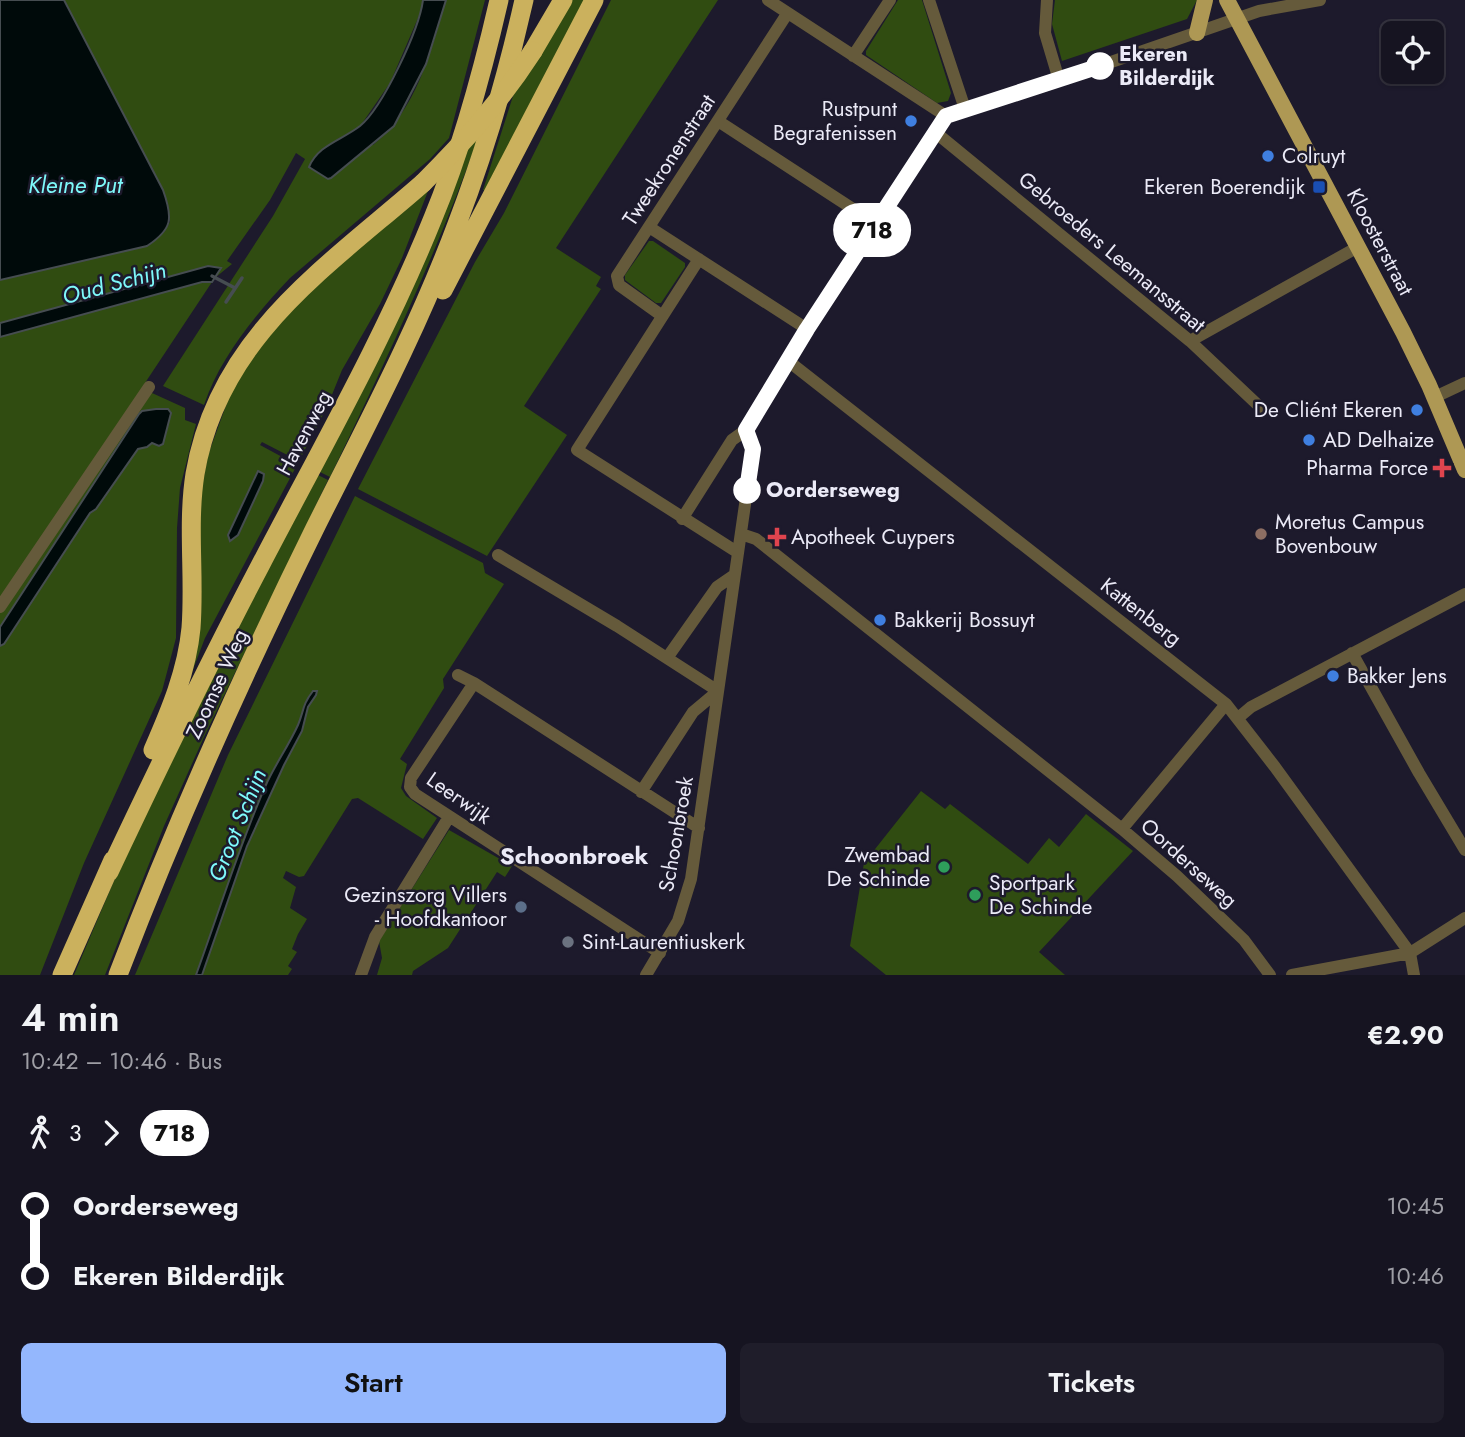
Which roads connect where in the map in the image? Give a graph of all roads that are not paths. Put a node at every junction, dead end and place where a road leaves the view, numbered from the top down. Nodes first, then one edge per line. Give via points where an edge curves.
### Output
1 (499, 0) edge
2 (524, 0) edge
3 (563, 0) edge
4 (594, 0) edge
5 (768, 0) edge
6 (890, 0) edge
7 (929, 0) edge
8 (1047, 0) edge
9 (1205, 0) edge
10 (1227, 0) edge
11 (1320, 0) edge
12 (1256, 6) edge
13 (787, 14) junction
14 (1238, 18) junction
15 (1197, 33) junction
16 (853, 56) junction
17 (1059, 80) junction
18 (965, 109) junction
19 (946, 116) junction
20 (718, 121) junction
21 (935, 132) junction
22 (876, 224) junction
23 (649, 227) junction
24 (1358, 247) junction
25 (699, 259) junction
26 (661, 315) junction
27 (807, 329) junction
28 (1190, 341) junction
29 (787, 360) junction
30 (1465, 383) edge
31 (149, 387) dead end
32 (1434, 397) junction
33 (1260, 407) dead end
34 (371, 419) junction
35 (746, 430) junction
36 (1465, 470) edge
37 (682, 519) junction
38 (741, 534) junction
39 (737, 552) junction
40 (498, 555) dead end
41 (733, 576) junction
42 (1465, 594) edge
43 (0, 607) edge
44 (1352, 653) junction
45 (667, 658) junction
46 (458, 675) dead end
47 (474, 683) junction
48 (718, 691) junction
49 (1226, 704) junction
50 (1238, 718) junction
51 (641, 792) junction
52 (449, 817) junction
53 (699, 828) junction
54 (1122, 829) junction
55 (1465, 850) edge
56 (108, 872) junction
57 (1465, 918) edge
58 (660, 953) junction
59 (1410, 953) junction
60 (62, 975) edge
61 (118, 975) edge
62 (361, 975) edge
63 (646, 975) edge
64 (1270, 975) edge
65 (1292, 975) edge
66 (1413, 975) edge

1 - 56 highway, Havenweg via 470,113 416,258
2 - 34 highway via 466,199
3 - 56 highway, bridge via 509,89 484,120 423,183 288,299 229,379 195,474 191,629 181,680
4 - 34 highway via 397,380
5 - 13 street
6 - 16 street
7 - 18 street
8 - 17 street via 1045,33
9 - 15 main road
10 - 14 main road, Kloosterstraat
11 - 12 street
12 - 14 street
13 - 16 street
13 - 20 street, Tweekronenstraat
14 - 15 street
14 - 24 main road, Kloosterstraat
15 - 17 street
16 - 19 street
17 - 18 street
18 - 19 street
19 - 21 street
20 - 22 street
20 - 23 street, Tweekronenstraat
21 - 22 street
21 - 28 street, Gebroeders Leemansstraat
22 - 27 street
23 - 25 street
23 - 26 street, Tweekronenstraat via 617,281
24 - 28 street
24 - 32 main road, Kloosterstraat
25 - 26 street
25 - 27 street
26 - 37 street via 577,450
27 - 29 street
28 - 33 street, Gebroeders Leemansstraat
29 - 35 street
29 - 49 street, Kattenberg
30 - 32 street
31 - 43 street
32 - 36 main road, Kloosterstraat
34 - 61 highway, Zoomse Weg via 210,752
35 - 37 street via 732,440
35 - 38 street, Schoonbroek via 753,449
37 - 39 street
38 - 39 street, Schoonbroek
38 - 54 street, Oorderseweg via 756,539
39 - 41 street, Schoonbroek
40 - 45 street
41 - 45 street via 717,587
41 - 48 street, Schoonbroek
42 - 44 street
44 - 50 street via 1251,706
44 - 55 street
45 - 48 street
46 - 47 street
47 - 51 street
47 - 52 street, Leerwijk via 411,778 415,794
48 - 51 street, Schoonbroek via 693,712
48 - 53 street, Schoonbroek
49 - 50 street, Kattenberg
49 - 54 street
50 - 59 street, Kattenberg
51 - 53 street
52 - 58 street, Leerwijk
52 - 62 street via 375,937
53 - 58 street, Schoonbroek via 678,922
54 - 64 street, Oorderseweg via 1244,940
56 - 60 highway
57 - 59 street
58 - 63 street, Schoonbroek
59 - 65 street
59 - 66 street

